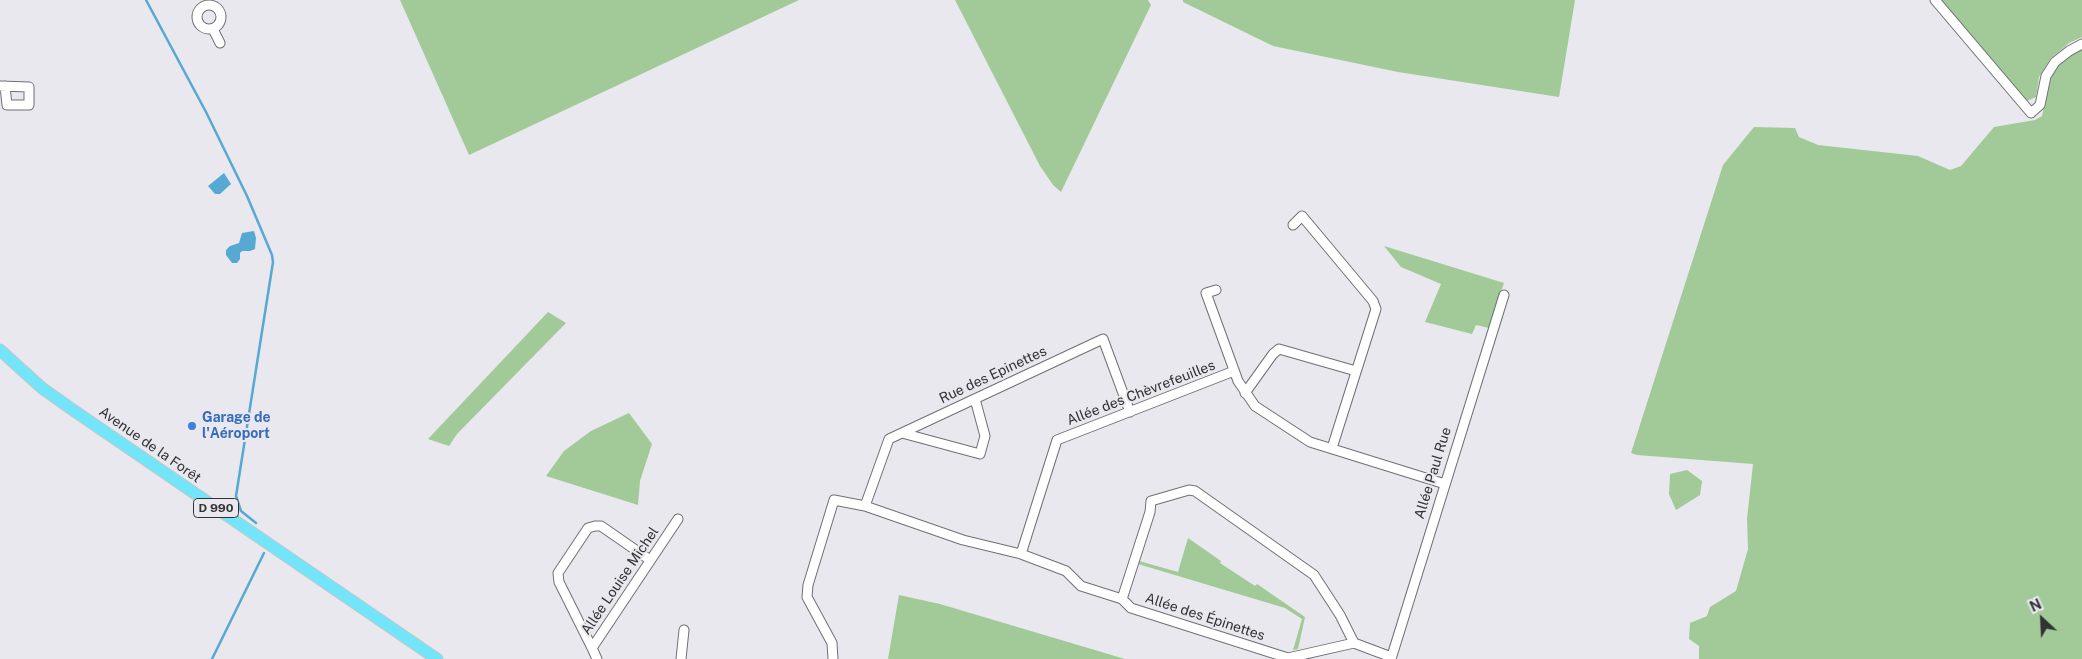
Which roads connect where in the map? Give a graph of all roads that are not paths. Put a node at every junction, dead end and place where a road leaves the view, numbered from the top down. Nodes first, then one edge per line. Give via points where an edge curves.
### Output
1 (1935, 0) edge
2 (204, 3) edge
3 (213, 29) junction
4 (220, 43) dead end
5 (2082, 44) edge
6 (1293, 225) dead end
7 (1216, 290) dead end
8 (1504, 296) dead end
9 (0, 350) edge
10 (1356, 370) junction
11 (1234, 371) junction
12 (1245, 393) junction
13 (975, 399) junction
14 (1130, 412) junction
15 (902, 433) junction
16 (1332, 448) junction
17 (1445, 484) junction
18 (865, 506) junction
19 (678, 519) dead end
20 (1021, 554) junction
21 (650, 560) junction
22 (1122, 599) junction
23 (684, 630) dead end
24 (1354, 643) junction
25 (592, 648) junction
26 (1391, 658) edge
27 (437, 659) edge
28 (597, 659) edge
29 (681, 659) edge
30 (833, 659) edge

1 - 5 street via 2031,113 2040,105 2046,76 2054,62
2 - 3 street via 198,13 199,23 206,29
2 - 3 street via 215,6 221,14 220,24
3 - 4 street
6 - 10 street via 1302,216 1373,301 1376,309
7 - 11 street via 1206,293
8 - 17 street, Allée Paul Rue
9 - 27 main road, Avenue de la Forêt / D 990 via 73,410
10 - 12 street via 1279,349
10 - 16 street
11 - 12 street
11 - 14 street, Allée des Chèvrefeuilles
12 - 16 street via 1255,406 1310,442
13 - 14 street, Rue des Epinettes via 1103,339
13 - 15 street, Rue des Epinettes
13 - 15 street via 985,436 980,454
14 - 20 street, Allée des Chèvrefeuilles via 1057,440
15 - 18 street, Rue des Epinettes via 889,439
16 - 17 street
17 - 26 street, Allée Paul Rue
18 - 20 street, Allée des Épinettes via 963,540
18 - 30 street, Allée des Épinettes via 834,500 808,585 807,597 832,644
19 - 21 street, Allée Louise Michel
20 - 22 street, Allée des Épinettes via 1066,571 1081,586
21 - 25 street, Allée Louise Michel
21 - 25 street via 601,526 586,530 558,573 559,582
22 - 24 street, Allée des Épinettes via 1131,608 1288,658
22 - 24 street via 1151,501 1195,491 1314,575
23 - 29 street
24 - 26 street
25 - 28 street, Allée Louise Michel

